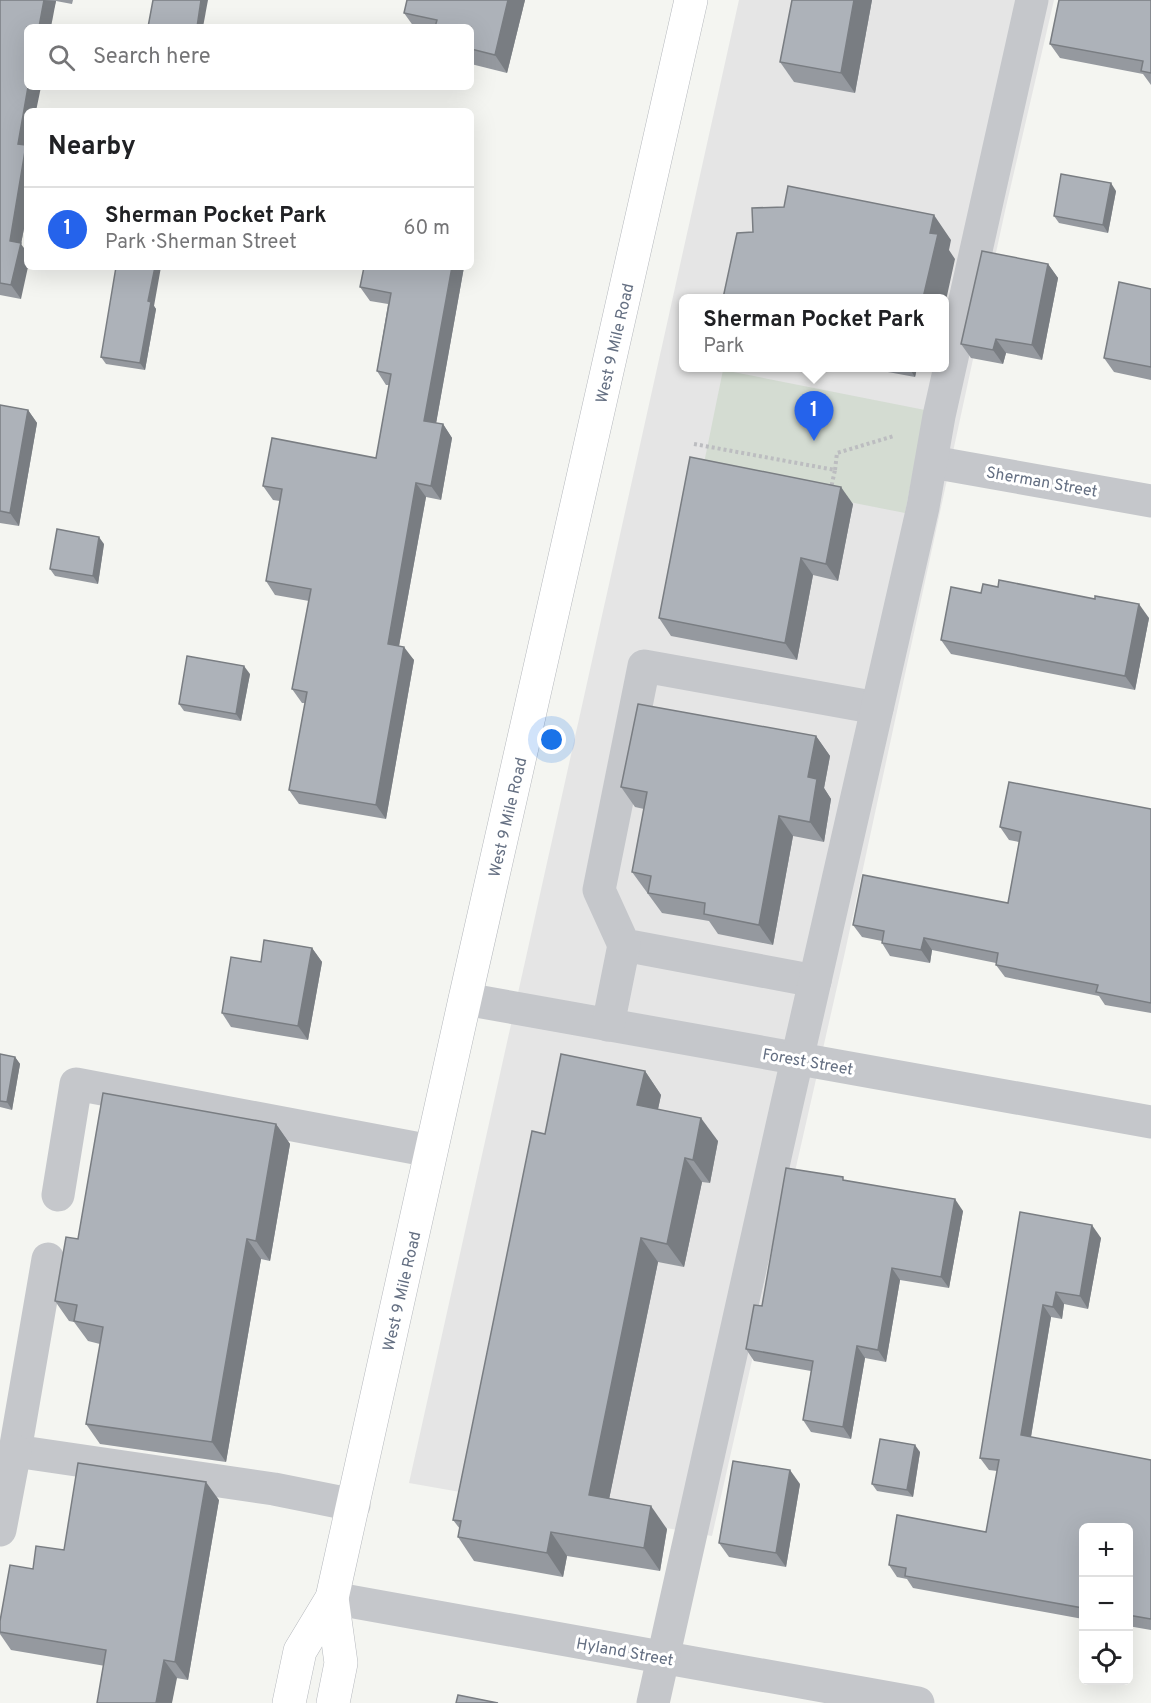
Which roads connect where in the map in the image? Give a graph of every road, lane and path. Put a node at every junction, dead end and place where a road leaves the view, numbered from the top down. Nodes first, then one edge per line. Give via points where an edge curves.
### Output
1 (691, 0) edge
2 (1032, 0) edge
3 (949, 371) edge
4 (949, 372) edge
5 (902, 433) dead end
6 (694, 444) dead end
7 (932, 462) junction
8 (835, 470) junction
9 (830, 492) edge
10 (1151, 501) edge
11 (877, 708) junction
12 (624, 945) junction
13 (815, 981) junction
14 (465, 999) junction
15 (608, 1025) junction
16 (798, 1059) junction
17 (1151, 1122) edge
18 (431, 1151) junction
19 (58, 1195) dead end
20 (48, 1259) dead end
21 (15, 1451) junction
22 (354, 1505) junction
23 (0, 1530) edge
24 (332, 1598) junction
25 (663, 1658) junction
26 (289, 1703) edge
27 (333, 1703) edge
28 (653, 1703) edge
29 (918, 1703) edge

1 - 14 main road, West 9 Mile Road
2 - 3 street
4 - 7 street
5 - 8 path via 837,453
6 - 8 path
7 - 10 street, Sherman Street
7 - 11 street
8 - 9 path
11 - 12 street via 645,666 598,890
11 - 13 street
12 - 13 street
12 - 15 street
13 - 16 street
14 - 15 street, Forest Street
14 - 18 main road, West 9 Mile Road
15 - 16 street, Forest Street
16 - 17 street, Forest Street
16 - 25 street
18 - 19 street via 76,1084
18 - 22 main road, West 9 Mile Road
20 - 21 street
21 - 22 street via 274,1489
21 - 23 street
22 - 24 main road, West 9 Mile Road
24 - 25 street, Hyland Street
24 - 26 main road, West 9 Mile Road via 300,1651
24 - 27 main road, West 9 Mile Road via 341,1663
25 - 28 street
25 - 29 street, Hyland Street

